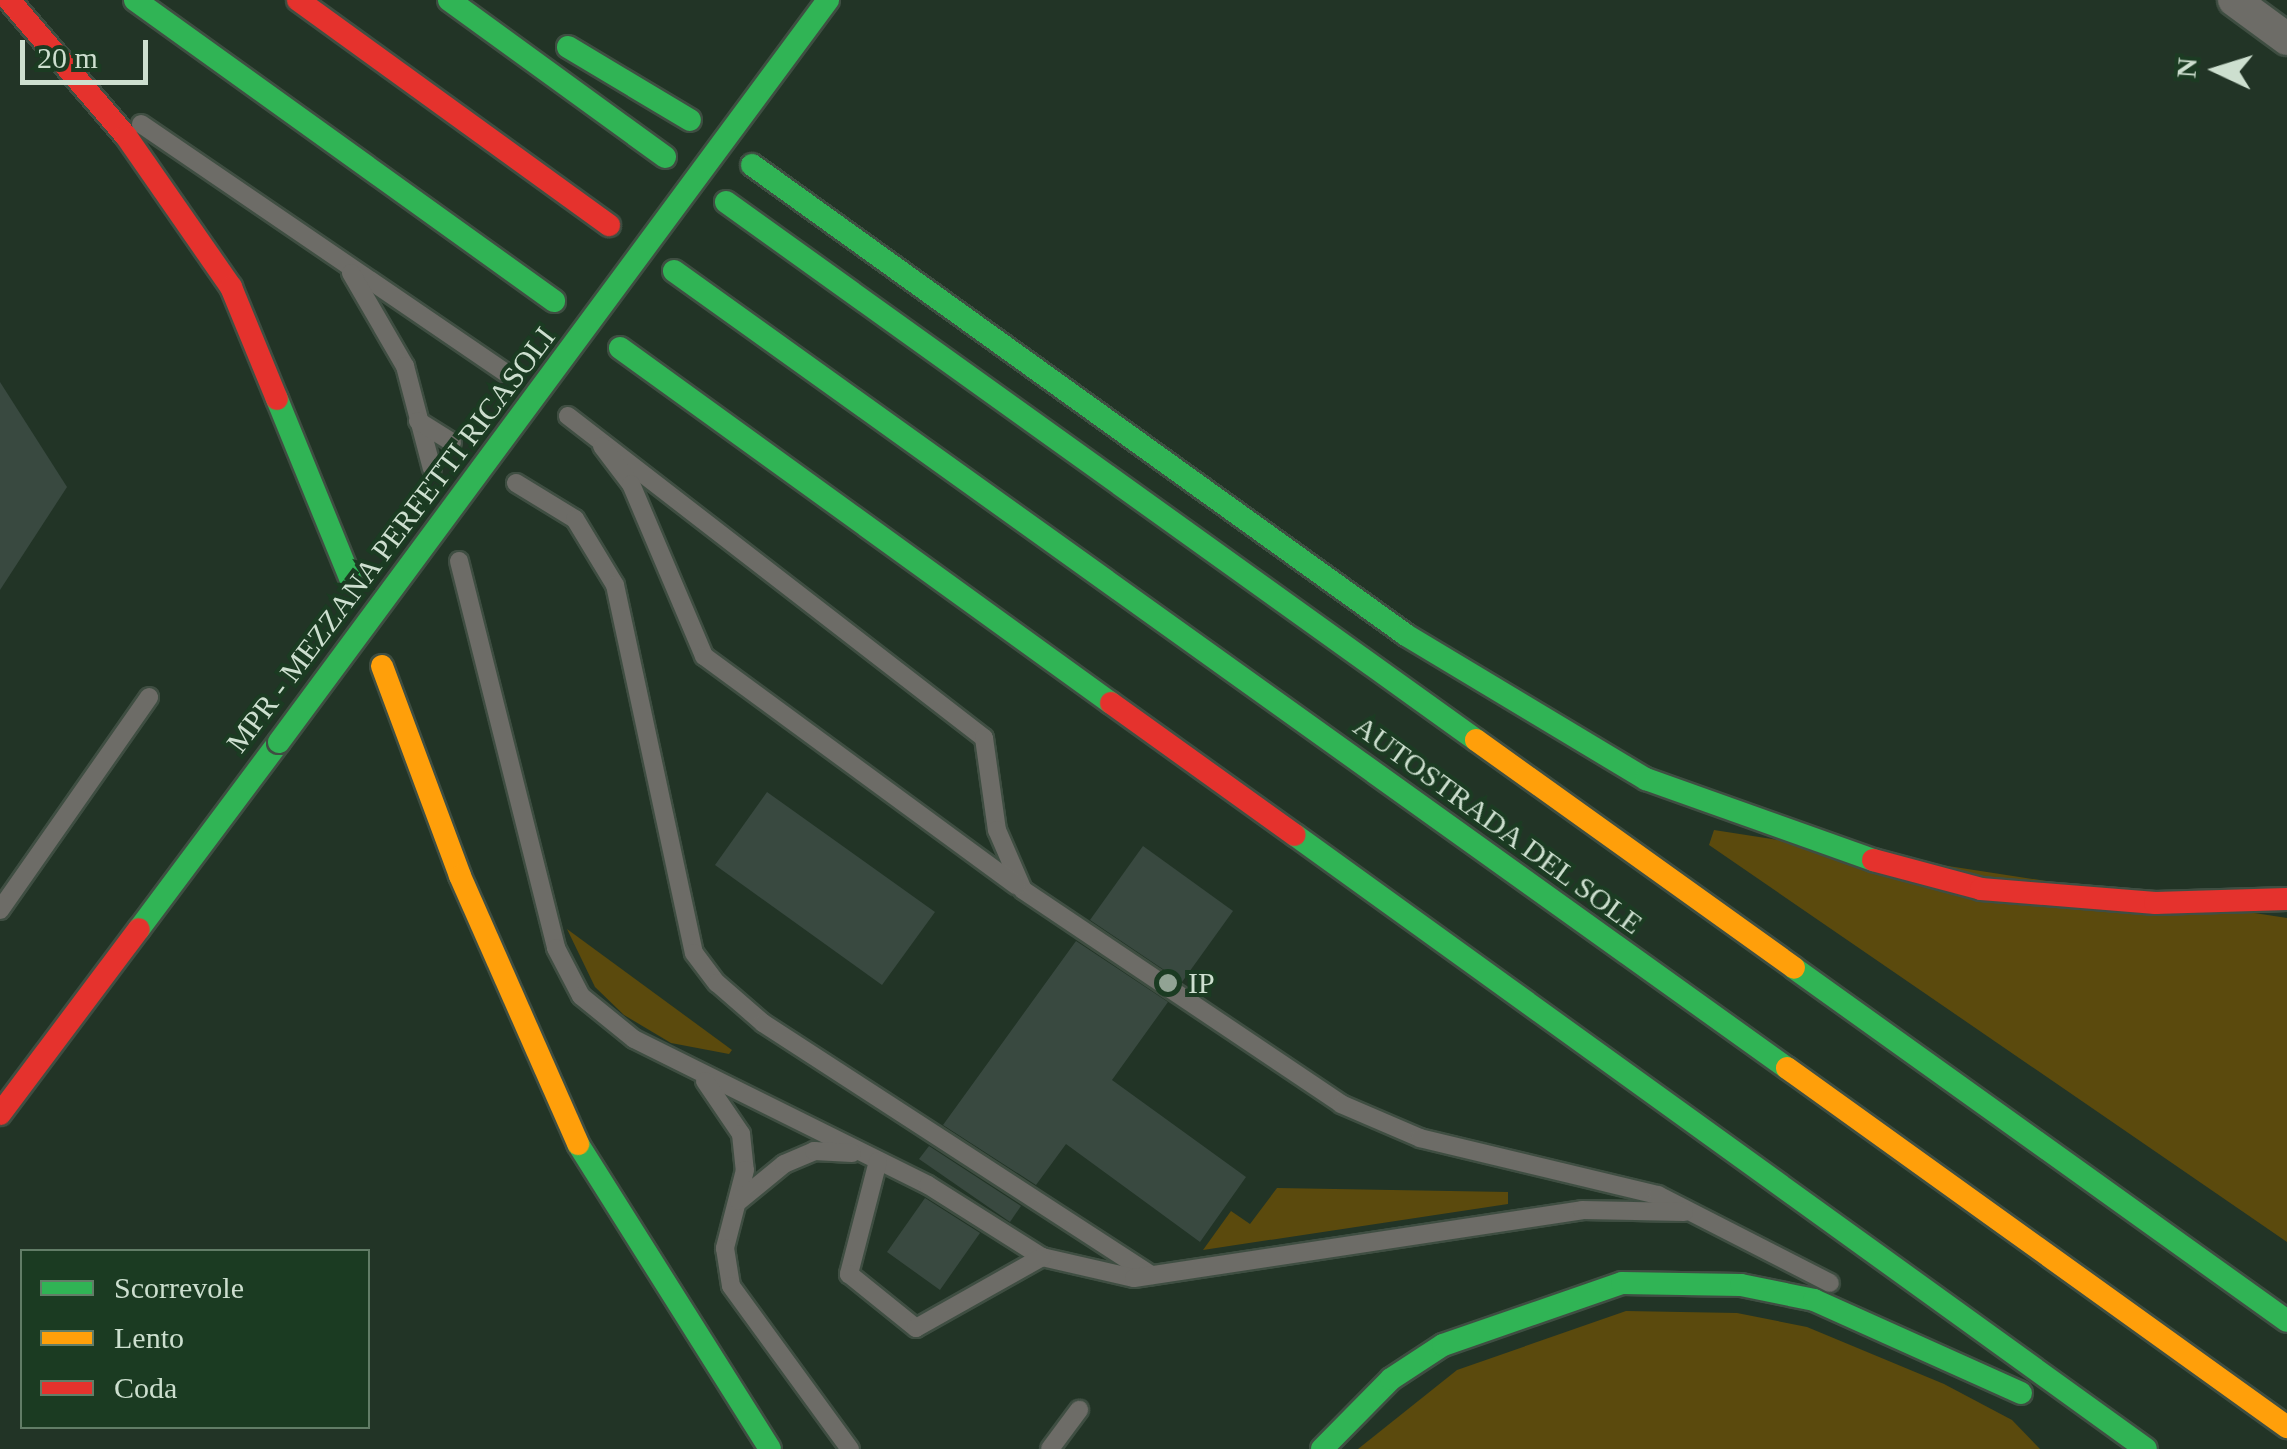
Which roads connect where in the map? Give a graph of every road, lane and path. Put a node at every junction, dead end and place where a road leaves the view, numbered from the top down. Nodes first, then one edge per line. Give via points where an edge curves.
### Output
1 (9, 0) edge
2 (136, 0) edge
3 (298, 0) edge
4 (449, 0) edge
5 (489, 0) edge
6 (828, 0) edge
7 (2234, 0) edge
8 (2287, 39) edge
9 (91, 91) junction
10 (690, 120) dead end
11 (664, 157) dead end
12 (752, 165) dead end
13 (726, 202) dead end
14 (609, 225) dead end
15 (342, 260) junction
16 (674, 272) dead end
17 (554, 301) dead end
18 (620, 348) dead end
19 (504, 372) dead end
20 (568, 416) dead end
21 (418, 421) junction
22 (593, 433) junction
23 (452, 442) dead end
24 (432, 469) dead end
25 (516, 483) dead end
26 (460, 561) dead end
27 (350, 578) dead end
28 (382, 666) dead end
29 (149, 697) dead end
30 (1023, 890) junction
31 (2287, 899) edge
32 (0, 910) edge
33 (690, 1067) junction
34 (0, 1114) edge
35 (874, 1159) junction
36 (735, 1204) junction
37 (1707, 1216) junction
38 (1042, 1257) junction
39 (1154, 1276) junction
40 (2287, 1321) edge
41 (1938, 1350) junction
42 (1079, 1410) dead end
43 (2287, 1426) edge
44 (770, 1449) edge
45 (850, 1449) edge
46 (1050, 1449) edge
47 (1322, 1449) edge
48 (2106, 1449) edge
49 (2146, 1449) edge

1 - 9 main road
2 - 17 main road
3 - 14 main road
4 - 11 main road
5 - 10 main road
6 - 34 main road, MPR - MEZZANA PERFETTI RICASOLI, bridge
7 - 8 street
9 - 15 lane
9 - 27 main road via 230,287
12 - 31 main road via 1406,635 1646,778 1812,844 1981,889 2155,904
13 - 40 main road, AUTOSTRADA DEL SOLE
15 - 19 lane
15 - 21 lane via 381,314
16 - 43 main road, AUTOSTRADA DEL SOLE
18 - 49 main road
20 - 22 lane
21 - 23 lane
21 - 24 lane
22 - 30 lane via 631,484 704,656
22 - 30 lane via 984,738 997,830
25 - 39 lane via 575,518 615,584 694,953 717,983 762,1023
26 - 33 lane via 556,948 581,996 608,1021
28 - 44 main road via 460,876 591,1174
29 - 32 lane
30 - 37 lane via 1341,1104 1420,1138 1613,1181
33 - 35 lane
33 - 36 lane via 728,1102 742,1134 745,1170
35 - 36 lane via 814,1151
35 - 38 lane
35 - 38 lane via 849,1274 916,1328
36 - 45 lane via 725,1248 731,1286
37 - 39 lane via 1582,1210
37 - 41 lane via 1787,1254
38 - 39 lane via 1099,1274
41 - 47 main road via 1814,1300 1741,1285 1622,1283 1442,1345 1391,1380
41 - 48 main road
42 - 46 lane

